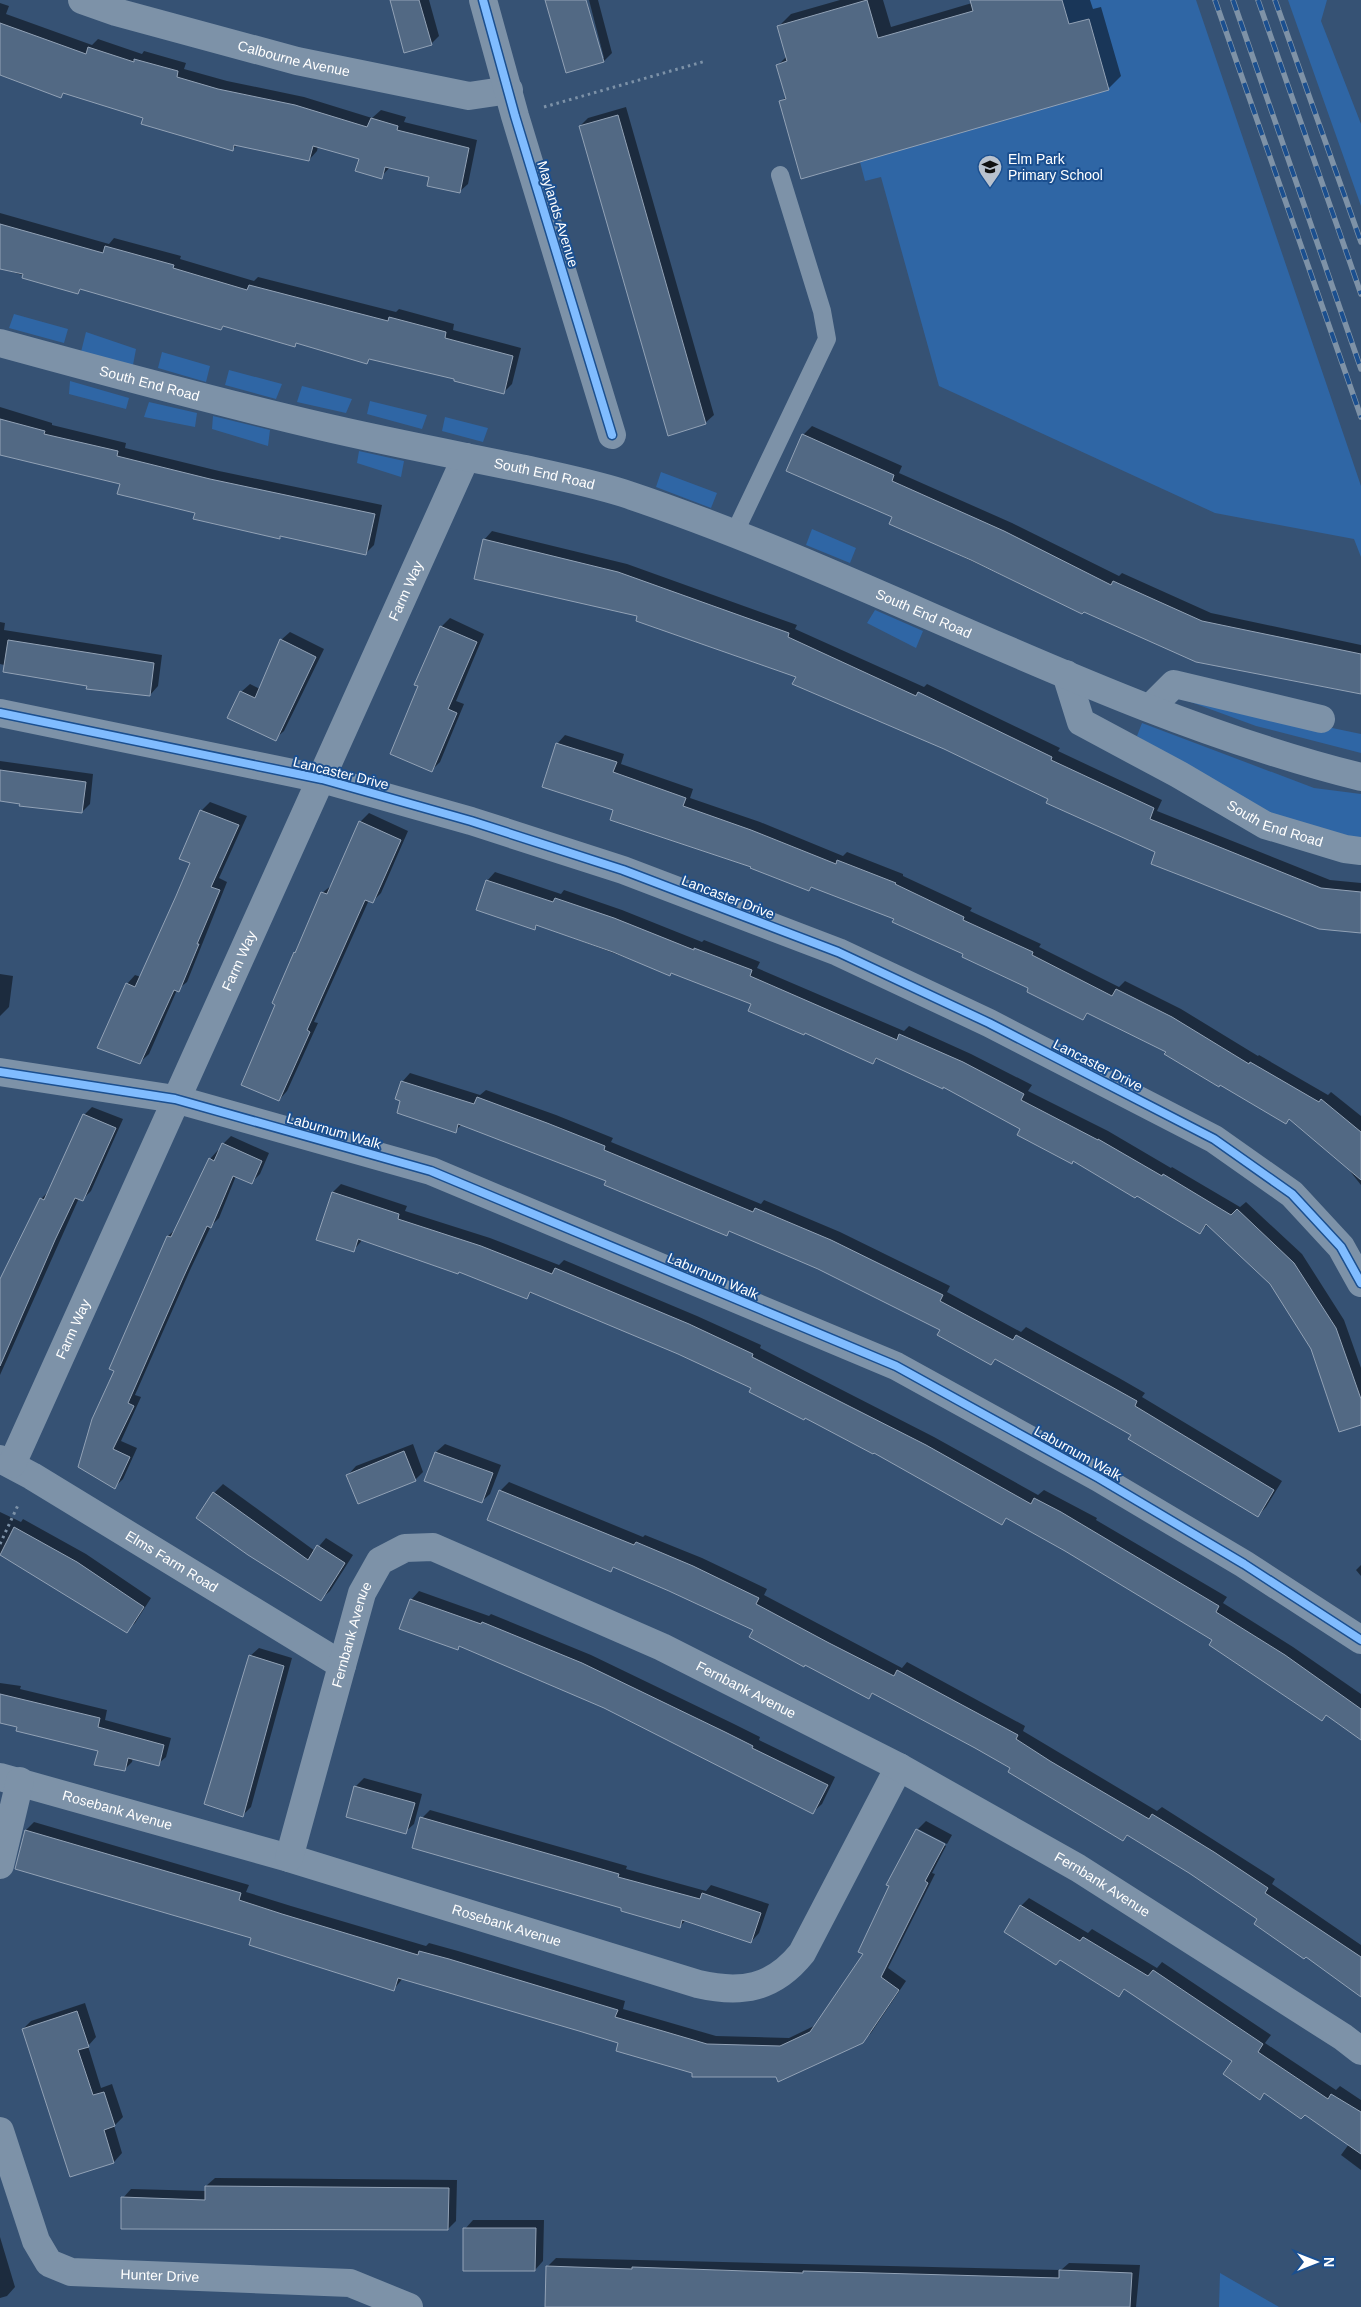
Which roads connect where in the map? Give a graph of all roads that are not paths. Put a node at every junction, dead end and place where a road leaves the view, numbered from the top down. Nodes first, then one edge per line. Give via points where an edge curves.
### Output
1 (82, 0) edge
2 (483, 0) edge
3 (512, 103) junction
4 (780, 175) dead end
5 (0, 343) edge
6 (612, 435) dead end
7 (466, 457) junction
8 (735, 532) junction
9 (1066, 674) junction
10 (1150, 708) junction
11 (0, 713) edge
12 (1321, 719) dead end
13 (1360, 777) edge
14 (322, 779) junction
15 (1361, 851) edge
16 (0, 1072) edge
17 (175, 1099) junction
18 (1361, 1283) edge
19 (15, 1466) edge
20 (1361, 1640) edge
21 (342, 1665) junction
22 (899, 1767) junction
23 (10, 1779) edge
24 (289, 1858) junction
25 (0, 1864) edge
26 (1361, 2051) edge
27 (0, 2130) edge
28 (409, 2307) edge

1 - 3 street, Calbourne Avenue via 297,61
2 - 3 street, Maylands Avenue
3 - 6 street, Maylands Avenue
4 - 8 lane via 822,311 827,338
5 - 7 street, South End Road via 321,427
7 - 8 street, South End Road via 619,492
7 - 14 street, Farm Way
8 - 9 street, South End Road
9 - 10 street, South End Road
9 - 15 street, South End Road via 1081,722 1265,825 1345,850
10 - 12 street via 1174,684
10 - 13 street, South End Road via 1249,746
11 - 14 street, Lancaster Drive
14 - 17 street, Farm Way
14 - 18 street, Lancaster Drive via 470,821 623,870 838,952 989,1023 1222,1145 1292,1194 1341,1247
16 - 17 street, Laburnum Walk
17 - 19 street, Farm Way
17 - 20 street, Laburnum Walk via 431,1171 896,1366 1099,1478 1244,1564
19 - 21 street, Elms Farm Road
21 - 22 street, Fernbank Avenue via 362,1593 380,1561 405,1548 433,1547 662,1647
21 - 24 street, Fernbank Avenue
22 - 24 street, Rosebank Avenue via 802,1952 790,1967 768,1981 746,1989 720,1989 698,1984
22 - 26 street, Fernbank Avenue via 1078,1868
23 - 24 street, Rosebank Avenue
23 - 25 street
27 - 28 street, Hunter Drive via 36,2241 49,2264 71,2272 350,2283

